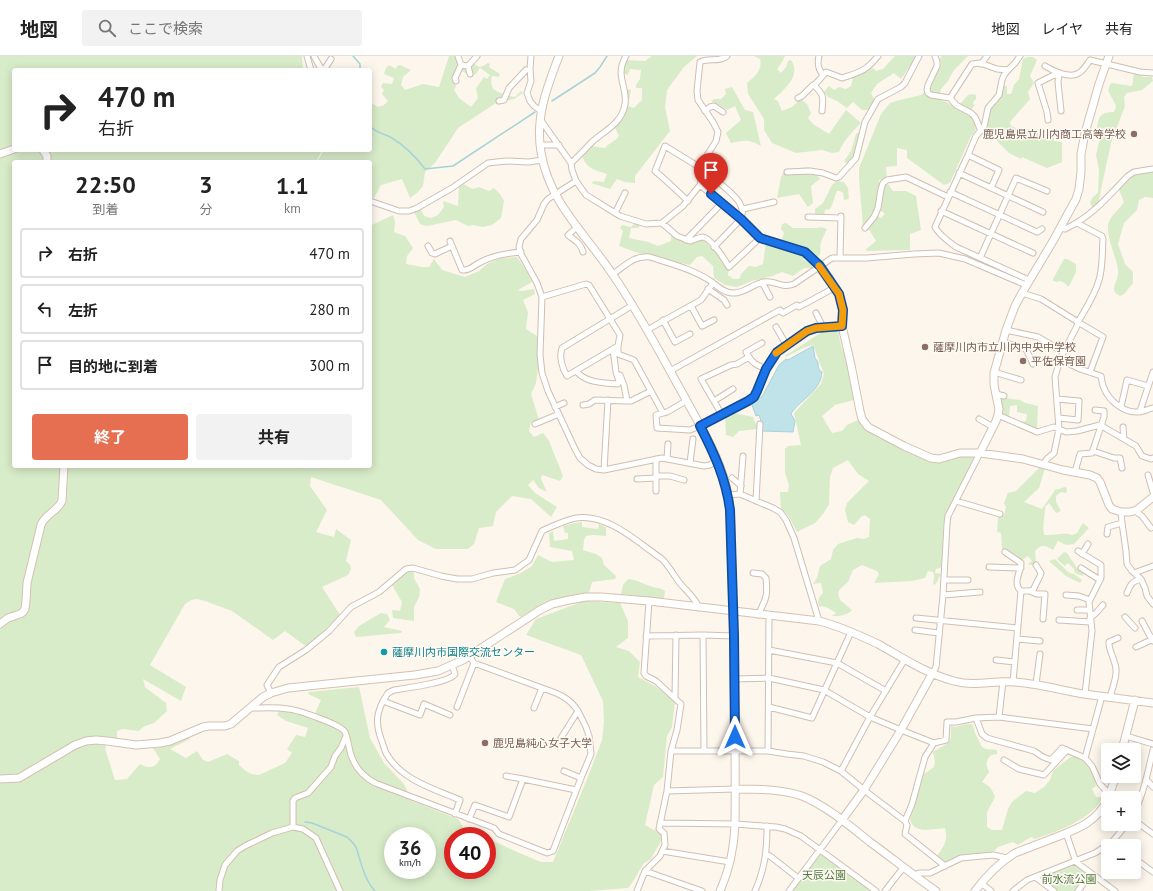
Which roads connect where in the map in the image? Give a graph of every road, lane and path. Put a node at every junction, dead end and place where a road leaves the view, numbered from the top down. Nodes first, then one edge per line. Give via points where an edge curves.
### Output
1 (307, 56) edge
2 (314, 56) edge
3 (458, 56) edge
4 (477, 56) edge
5 (531, 56) edge
6 (559, 56) edge
7 (626, 56) edge
8 (727, 56) edge
9 (819, 56) edge
10 (878, 56) edge
11 (919, 56) edge
12 (935, 56) edge
13 (987, 56) edge
14 (1020, 56) edge
15 (1088, 58) edge
16 (331, 59) dead end
17 (701, 59) edge
18 (1107, 60) edge
19 (981, 64) junction
20 (461, 65) junction
21 (468, 66) junction
22 (1045, 66) dead end
23 (310, 68) edge
24 (321, 68) edge
25 (325, 68) edge
26 (520, 69) dead end
27 (1008, 70) junction
28 (528, 71) junction
29 (1153, 73) edge
30 (470, 74) dead end
31 (1059, 74) junction
32 (823, 75) junction
33 (456, 81) dead end
34 (814, 85) junction
35 (798, 98) dead end
36 (950, 98) junction
37 (499, 101) dead end
38 (541, 110) junction
39 (706, 110) junction
40 (822, 111) dead end
41 (1061, 111) dead end
42 (723, 112) dead end
43 (540, 119) junction
44 (1048, 120) dead end
45 (981, 131) junction
46 (540, 145) junction
47 (559, 145) junction
48 (12, 150) edge
49 (0, 154) edge
50 (968, 155) junction
51 (542, 160) junction
52 (571, 163) junction
53 (1153, 168) edge
54 (704, 170) junction
55 (786, 172) dead end
56 (959, 173) junction
57 (576, 181) junction
58 (700, 185) junction
59 (991, 188) junction
60 (1047, 191) dead end
61 (625, 193) dead end
62 (949, 194) junction
63 (555, 195) junction
64 (1008, 195) junction
65 (688, 201) junction
66 (372, 202) edge
67 (774, 202) dead end
68 (722, 203) junction
69 (743, 209) junction
70 (941, 211) junction
71 (1044, 212) dead end
72 (615, 213) junction
73 (1000, 215) junction
74 (808, 218) dead end
75 (741, 219) junction
76 (662, 223) junction
77 (1077, 223) junction
78 (577, 227) junction
79 (865, 228) dead end
80 (1061, 228) junction
81 (1042, 229) dead end
82 (991, 233) junction
83 (760, 238) junction
84 (686, 240) junction
85 (428, 246) dead end
86 (714, 246) junction
87 (521, 252) junction
88 (583, 252) dead end
89 (1033, 253) dead end
90 (840, 257) junction
91 (980, 258) junction
92 (820, 266) junction
93 (613, 274) junction
94 (762, 282) junction
95 (1028, 282) junction
96 (713, 283) junction
97 (834, 288) junction
98 (708, 289) junction
99 (1022, 293) junction
100 (770, 297) dead end
101 (542, 298) junction
102 (633, 305) junction
103 (727, 305) dead end
104 (691, 306) junction
105 (816, 313) dead end
106 (610, 318) junction
107 (664, 320) junction
108 (714, 320) dead end
109 (1078, 322) junction
110 (842, 326) junction
111 (776, 327) dead end
112 (823, 327) junction
113 (647, 330) junction
114 (1006, 330) junction
115 (690, 334) dead end
116 (1003, 342) junction
117 (762, 343) dead end
118 (618, 346) junction
119 (787, 346) junction
120 (613, 349) junction
121 (1064, 352) junction
122 (618, 354) junction
123 (749, 357) junction
124 (1060, 359) junction
125 (1033, 364) dead end
126 (766, 369) junction
127 (576, 370) junction
128 (670, 371) junction
129 (994, 372) junction
130 (1090, 372) junction
131 (1153, 372) edge
132 (590, 380) junction
133 (1021, 380) dead end
134 (598, 386) dead end
135 (1148, 386) junction
136 (733, 389) dead end
137 (651, 391) junction
138 (996, 394) junction
139 (1004, 396) dead end
140 (1057, 399) junction
141 (608, 400) junction
142 (627, 401) junction
143 (686, 401) junction
144 (714, 401) junction
145 (564, 403) dead end
146 (583, 405) dead end
147 (555, 407) junction
148 (1120, 407) junction
149 (1153, 408) edge
150 (1095, 410) dead end
151 (1140, 412) junction
152 (663, 413) junction
153 (559, 414) junction
154 (722, 415) junction
155 (998, 415) junction
156 (1059, 418) junction
157 (979, 419) dead end
158 (535, 424) dead end
159 (760, 424) dead end
160 (1100, 425) junction
161 (700, 426) junction
162 (994, 427) junction
163 (1123, 427) dead end
164 (1059, 429) junction
165 (1124, 438) junction
166 (693, 439) dead end
167 (668, 444) dead end
168 (1093, 450) junction
169 (1117, 452) dead end
170 (980, 453) junction
171 (743, 456) dead end
172 (1114, 458) junction
173 (1153, 458) edge
174 (656, 459) junction
175 (667, 459) junction
176 (717, 460) junction
177 (690, 463) junction
178 (1043, 464) junction
179 (64, 468) edge
180 (1122, 468) dead end
181 (604, 470) junction
182 (1075, 472) junction
183 (1148, 475) dead end
184 (656, 477) junction
185 (732, 478) dead end
186 (637, 479) dead end
187 (684, 480) dead end
188 (741, 486) junction
189 (656, 491) dead end
190 (1153, 492) edge
191 (740, 494) junction
192 (728, 495) junction
193 (1153, 497) edge
194 (756, 501) junction
195 (956, 501) junction
196 (1135, 511) junction
197 (1121, 512) junction
198 (1000, 514) dead end
199 (1122, 523) junction
200 (1151, 528) dead end
201 (1107, 534) dead end
202 (1088, 544) dead end
203 (1005, 552) dead end
204 (1036, 565) dead end
205 (1153, 566) edge
206 (989, 567) dead end
207 (1021, 568) junction
208 (1081, 568) dead end
209 (752, 573) dead end
210 (1134, 573) junction
211 (1141, 579) junction
212 (944, 580) junction
213 (968, 580) dead end
214 (1100, 580) junction
215 (1021, 591) junction
216 (1029, 591) junction
217 (980, 592) dead end
218 (1127, 593) dead end
219 (943, 595) junction
220 (1066, 595) dead end
221 (1090, 600) junction
222 (649, 601) junction
223 (1153, 604) edge
224 (1103, 605) dead end
225 (700, 608) junction
226 (733, 610) junction
227 (1077, 610) dead end
228 (1089, 610) junction
229 (758, 615) junction
230 (769, 616) junction
231 (1125, 617) dead end
232 (916, 618) dead end
233 (1043, 619) dead end
234 (941, 620) junction
235 (1059, 620) dead end
236 (1090, 620) junction
237 (819, 621) junction
238 (0, 624) edge
239 (1018, 628) junction
240 (916, 630) dead end
241 (851, 632) junction
242 (939, 633) junction
243 (703, 634) junction
244 (676, 635) junction
245 (646, 636) junction
246 (734, 636) junction
247 (1118, 638) dead end
248 (1153, 639) edge
249 (1017, 640) junction
250 (1040, 641) dead end
251 (1136, 647) dead end
252 (769, 650) junction
253 (1040, 654) dead end
254 (469, 656) junction
255 (906, 659) junction
256 (996, 660) dead end
257 (1015, 662) junction
258 (474, 663) junction
259 (837, 663) junction
260 (452, 665) junction
261 (932, 674) junction
262 (769, 678) junction
263 (734, 679) junction
264 (1003, 681) junction
265 (1013, 682) junction
266 (1036, 684) junction
267 (542, 688) junction
268 (824, 690) junction
269 (886, 692) junction
270 (271, 693) junction
271 (1085, 694) junction
272 (1106, 697) junction
273 (675, 698) junction
274 (1135, 700) junction
275 (383, 701) junction
276 (1153, 703) edge
277 (457, 707) dead end
278 (769, 707) junction
279 (251, 708) junction
280 (534, 708) dead end
281 (578, 711) junction
282 (450, 715) dead end
283 (870, 717) junction
284 (999, 717) junction
285 (976, 718) junction
286 (1093, 729) junction
287 (901, 730) junction
288 (346, 736) junction
289 (1126, 736) junction
290 (561, 738) dead end
291 (934, 743) junction
292 (1124, 743) edge
293 (1153, 744) edge
294 (1067, 750) junction
295 (1153, 750) edge
296 (671, 751) junction
297 (704, 751) junction
298 (735, 751) junction
299 (768, 751) junction
300 (1085, 758) junction
301 (1004, 760) dead end
302 (564, 771) dead end
303 (841, 771) junction
304 (506, 776) dead end
305 (581, 778) junction
306 (0, 779) edge
307 (523, 779) junction
308 (1146, 779) junction
309 (1153, 787) edge
310 (736, 789) junction
311 (576, 790) junction
312 (864, 790) junction
313 (667, 791) junction
314 (1105, 791) edge
315 (1141, 791) edge
316 (1101, 810) edge
317 (455, 814) junction
318 (469, 819) junction
319 (842, 820) junction
320 (905, 821) junction
321 (660, 823) junction
322 (735, 824) junction
323 (1141, 825) edge
324 (767, 826) junction
325 (293, 827) junction
326 (1121, 831) edge
327 (1066, 833) junction
328 (1153, 834) edge
329 (1114, 839) edge
330 (1101, 849) edge
331 (662, 850) junction
332 (820, 850) junction
333 (766, 855) junction
334 (1007, 858) junction
335 (730, 862) junction
336 (1076, 862) junction
337 (1141, 863) edge
338 (945, 866) junction
339 (903, 868) junction
340 (645, 871) junction
341 (1153, 872) edge
342 (1091, 873) junction
343 (914, 875) junction
344 (798, 878) junction
345 (1036, 878) junction
346 (981, 883) junction
347 (218, 891) edge
348 (340, 891) edge
349 (637, 891) edge
350 (702, 891) edge
351 (720, 891) edge
352 (755, 891) edge
353 (788, 891) edge
354 (876, 891) edge
355 (885, 891) edge
356 (936, 891) edge
357 (975, 891) edge
358 (991, 891) edge
359 (1013, 891) edge
360 (1054, 891) edge
361 (1078, 891) edge
362 (1115, 891) edge

1 - 23 street
2 - 24 street
3 - 20 street
4 - 21 street
5 - 28 street
6 - 38 street
7 - 52 street via 621,68 626,104 623,112 614,126
8 - 17 street via 716,61
9 - 32 street via 817,63
10 - 32 street via 865,70 842,78 826,72
11 - 55 street via 905,83 878,99 865,122 856,158 839,177 810,171
12 - 36 street via 937,66 931,77 928,93
13 - 19 street
14 - 27 street
15 - 18 street
15 - 31 street via 1080,72
16 - 25 street
17 - 39 street via 697,91 698,100
18 - 29 street via 1140,72
18 - 80 street via 1085,133 1077,194
19 - 27 street
19 - 36 street via 972,64
20 - 21 street
20 - 33 street
21 - 30 street
22 - 31 street
26 - 28 street
27 - 45 street via 1002,80 999,94 988,108
28 - 37 street via 509,88 504,100
28 - 38 street via 531,81 528,97 534,106
31 - 41 street via 1058,82 1063,103
31 - 44 street via 1038,83
32 - 34 street
34 - 35 street
34 - 40 street via 823,96
36 - 45 street via 975,117
38 - 43 street
39 - 42 street via 714,106
39 - 54 street via 718,132 706,158
43 - 46 street
43 - 47 street
45 - 50 street via 976,136
46 - 47 street
46 - 51 street
47 - 52 street
48 - 49 street
50 - 56 street
50 - 59 street via 999,170
51 - 63 street
51 - 66 street via 488,163 452,188 409,210 399,211
52 - 57 street
53 - 77 street via 1128,176 1093,212
54 - 58 street
54 - 65 street via 665,146 655,171
54 - 69 street via 711,173 735,196
56 - 59 street
56 - 62 street
57 - 63 street
57 - 72 street via 586,195
58 - 65 street
58 - 68 street
59 - 64 street
60 - 64 street via 1016,178
61 - 72 street
62 - 70 street
62 - 73 street
62 - 79 street via 906,177 887,180 883,183 874,217
63 - 78 street
63 - 87 street via 544,204 536,220 521,239
64 - 71 street
64 - 73 street
65 - 76 street
67 - 69 street
68 - 75 street
68 - 84 street
69 - 75 street
70 - 82 street
70 - 91 street via 936,230 956,247
72 - 76 street via 646,224
73 - 81 street via 1037,232
73 - 82 street
74 - 90 street via 841,217
75 - 83 street
75 - 86 street
76 - 84 street
77 - 80 street via 1065,229
77 - 109 street via 1102,236 1103,239 1099,281
78 - 88 street via 568,235 578,243
78 - 93 street
80 - 95 street
82 - 89 street
82 - 91 street
83 - 86 street via 730,266
83 - 92 street via 805,252
84 - 86 street via 703,237
85 - 87 street via 432,254 435,254 451,244 462,270 465,271 479,262 503,254
87 - 101 street
90 - 92 street via 832,258
90 - 95 street via 867,258 939,253 965,259
91 - 95 street
92 - 94 street via 788,286
92 - 97 street
93 - 96 street via 635,258 643,256 701,275
93 - 102 street
94 - 96 street via 734,293 722,290
94 - 100 street
95 - 99 street
96 - 98 street
97 - 110 street via 839,294 843,310
97 - 128 street via 799,307 797,305 783,313 780,310
98 - 103 street
98 - 104 street via 700,300
99 - 109 street via 1041,298
99 - 114 street
101 - 106 street via 586,284
101 - 147 street via 542,373
102 - 106 street
102 - 113 street
104 - 107 street
104 - 108 street via 702,326
105 - 112 street
106 - 118 street via 620,335
106 - 127 street via 562,348 561,361 567,376
107 - 113 street
107 - 115 street via 676,342
109 - 121 street
109 - 130 street via 1103,337
110 - 112 street
110 - 170 street via 862,419 868,427 932,458 939,459 960,453
111 - 119 street
112 - 119 street via 807,331
113 - 128 street
114 - 116 street
114 - 121 street via 1038,337
116 - 125 street via 1026,349
116 - 129 street
117 - 123 street via 746,352
118 - 120 street
118 - 122 street
119 - 126 street via 777,352
120 - 127 street
120 - 132 street via 618,384
121 - 124 street
122 - 137 street via 634,360
122 - 142 street
123 - 126 street
123 - 144 street via 701,379
124 - 130 street
124 - 140 street via 1055,377
126 - 154 street via 754,397
127 - 132 street via 582,377
128 - 143 street
129 - 133 street
129 - 138 street
130 - 148 street via 1101,376 1106,393
131 - 135 street
132 - 134 street via 589,384
135 - 148 street via 1127,380
135 - 151 street
136 - 144 street
137 - 142 street
137 - 152 street
138 - 139 street
138 - 155 street
140 - 156 street
140 - 156 street via 1079,401 1078,420
141 - 142 street
141 - 146 street via 595,400
141 - 181 street
143 - 152 street
143 - 161 street
144 - 154 street
145 - 147 street
147 - 153 street
148 - 151 street via 1129,412
149 - 151 street
150 - 160 street via 1104,410
152 - 161 street via 656,415 657,428 690,430
153 - 158 street
153 - 181 street via 580,458 596,469
154 - 161 street
155 - 162 street
155 - 164 street via 1037,432 1054,427
156 - 164 street
157 - 162 street
159 - 194 street
160 - 164 street via 1077,431 1066,432
160 - 165 street
160 - 168 street
161 - 176 street
162 - 170 street
163 - 165 street
164 - 178 street via 1054,453
165 - 173 street via 1136,446 1142,456
166 - 177 street
167 - 175 street
168 - 172 street
168 - 182 street via 1092,453 1080,454
169 - 172 street
170 - 178 street
170 - 195 street
171 - 188 street
172 - 180 street via 1120,458
174 - 175 street
174 - 181 street
174 - 184 street
175 - 177 street
176 - 177 street via 704,466
176 - 192 street
178 - 182 street
179 - 238 street via 62,501 41,525 27,583 24,612 3,620
182 - 197 street via 1097,478 1109,505
183 - 190 street
184 - 186 street
184 - 187 street via 670,476
184 - 189 street
185 - 188 street
188 - 191 street
191 - 192 street
191 - 194 street
192 - 226 street
193 - 196 street
194 - 237 street via 780,512 786,520 794,538
195 - 198 street
195 - 212 street via 948,516
196 - 197 street
196 - 200 street
197 - 199 street
199 - 201 street via 1108,527
199 - 210 street via 1127,564
202 - 214 street via 1080,552 1103,567
203 - 207 street via 1021,563
204 - 216 street via 1041,573 1033,590
205 - 210 street
206 - 207 street
207 - 215 street via 1017,582
208 - 214 street
209 - 229 street via 762,574 766,578 766,599
210 - 211 street
211 - 218 street via 1131,583
211 - 223 street
212 - 213 street
212 - 219 street
214 - 221 street
215 - 216 street
215 - 239 street
216 - 233 street via 1045,594
217 - 219 street
219 - 234 street
220 - 221 street
221 - 228 street
222 - 225 street
222 - 245 street
222 - 254 street via 586,598 552,604
224 - 236 street
225 - 226 street
225 - 270 street via 662,559 617,527 575,518 542,531 529,560 516,570 464,579 406,568 379,592 348,610 329,631 306,650 279,667 268,685
226 - 229 street
226 - 246 street
227 - 228 street
228 - 236 street
229 - 230 street
230 - 237 street
230 - 252 street
231 - 248 street via 1134,629 1143,622
232 - 234 street
234 - 239 street
234 - 242 street
235 - 236 street
236 - 271 street via 1092,632
237 - 241 street
239 - 249 street
240 - 242 street
241 - 255 street
241 - 259 street
242 - 261 street via 936,668
243 - 244 street
243 - 246 street
243 - 297 street
244 - 245 street
244 - 273 street
245 - 273 street via 644,672
246 - 263 street
247 - 272 street via 1109,642 1117,671
248 - 251 street
249 - 250 street
249 - 257 street
252 - 259 street
252 - 262 street
253 - 266 street
254 - 258 street
254 - 260 street
255 - 261 street
255 - 269 street
256 - 257 street
257 - 265 street
258 - 267 street
258 - 277 street
259 - 268 street
259 - 269 street
260 - 270 street via 438,671 415,675 288,688
260 - 275 street via 455,674 452,677 394,690 388,693
261 - 264 street via 970,684
261 - 287 street
262 - 263 street
262 - 268 street
262 - 278 street
263 - 298 street
264 - 265 street
264 - 284 street
265 - 266 street
266 - 271 street
267 - 280 street
267 - 281 street via 562,695
268 - 278 street via 812,718
268 - 283 street
269 - 283 street
270 - 279 street
271 - 272 street
272 - 274 street
272 - 286 street
273 - 296 street via 681,704 678,730
274 - 276 street
274 - 289 street
275 - 282 street via 420,715 424,704
275 - 317 street via 377,719 378,732 386,753 397,767 418,782 460,800
278 - 299 street
279 - 288 street via 296,710 339,727
279 - 306 street via 231,724 202,727 170,741 136,745 107,740 86,741 19,778
281 - 290 street
281 - 305 street via 588,731 590,754
283 - 287 street
283 - 303 street
284 - 285 street
284 - 286 street
285 - 291 street via 947,722 946,740
285 - 294 street via 982,734 987,738 1034,751 1051,760 1062,748
286 - 300 street
287 - 291 street
287 - 312 street
288 - 317 street via 355,766 368,779
288 - 325 street via 332,767 308,793 293,801
289 - 292 street
289 - 293 street
291 - 320 street via 924,757
294 - 300 street
294 - 301 street via 1044,775 1019,769
295 - 308 street
296 - 297 street
296 - 313 street
297 - 298 street
298 - 299 street
298 - 310 street
299 - 303 street via 804,756
300 - 314 street
302 - 305 street
303 - 312 street
304 - 307 street
305 - 311 street
307 - 311 street
307 - 318 street via 509,817 475,805
308 - 309 street
308 - 315 street
310 - 313 street
310 - 319 street via 769,789 793,794 803,797
310 - 322 street
311 - 318 street via 553,851 547,853
312 - 319 street
312 - 320 street
313 - 321 street
316 - 327 street via 1081,827
317 - 318 street
319 - 332 street
319 - 339 street
320 - 338 street via 905,834
321 - 322 street
321 - 331 street via 659,829 664,833 665,845
322 - 324 street
322 - 335 street via 735,844
323 - 328 street
324 - 332 street via 801,836
324 - 333 street
325 - 347 street via 272,833 238,851 226,865
325 - 348 street via 303,829 316,838
326 - 329 street
327 - 334 street
327 - 336 street
330 - 336 street
331 - 335 street
331 - 340 street via 660,856
332 - 344 street
332 - 354 street
333 - 344 street
333 - 352 street
334 - 338 street via 993,855 961,858
334 - 346 street
335 - 351 street
336 - 342 street
336 - 345 street
337 - 341 street
338 - 343 street via 930,873
339 - 343 street
339 - 355 street
340 - 349 street
340 - 350 street
342 - 361 street
342 - 362 street
343 - 356 street
344 - 353 street
345 - 359 street via 1027,880
345 - 360 street
346 - 357 street
346 - 358 street

